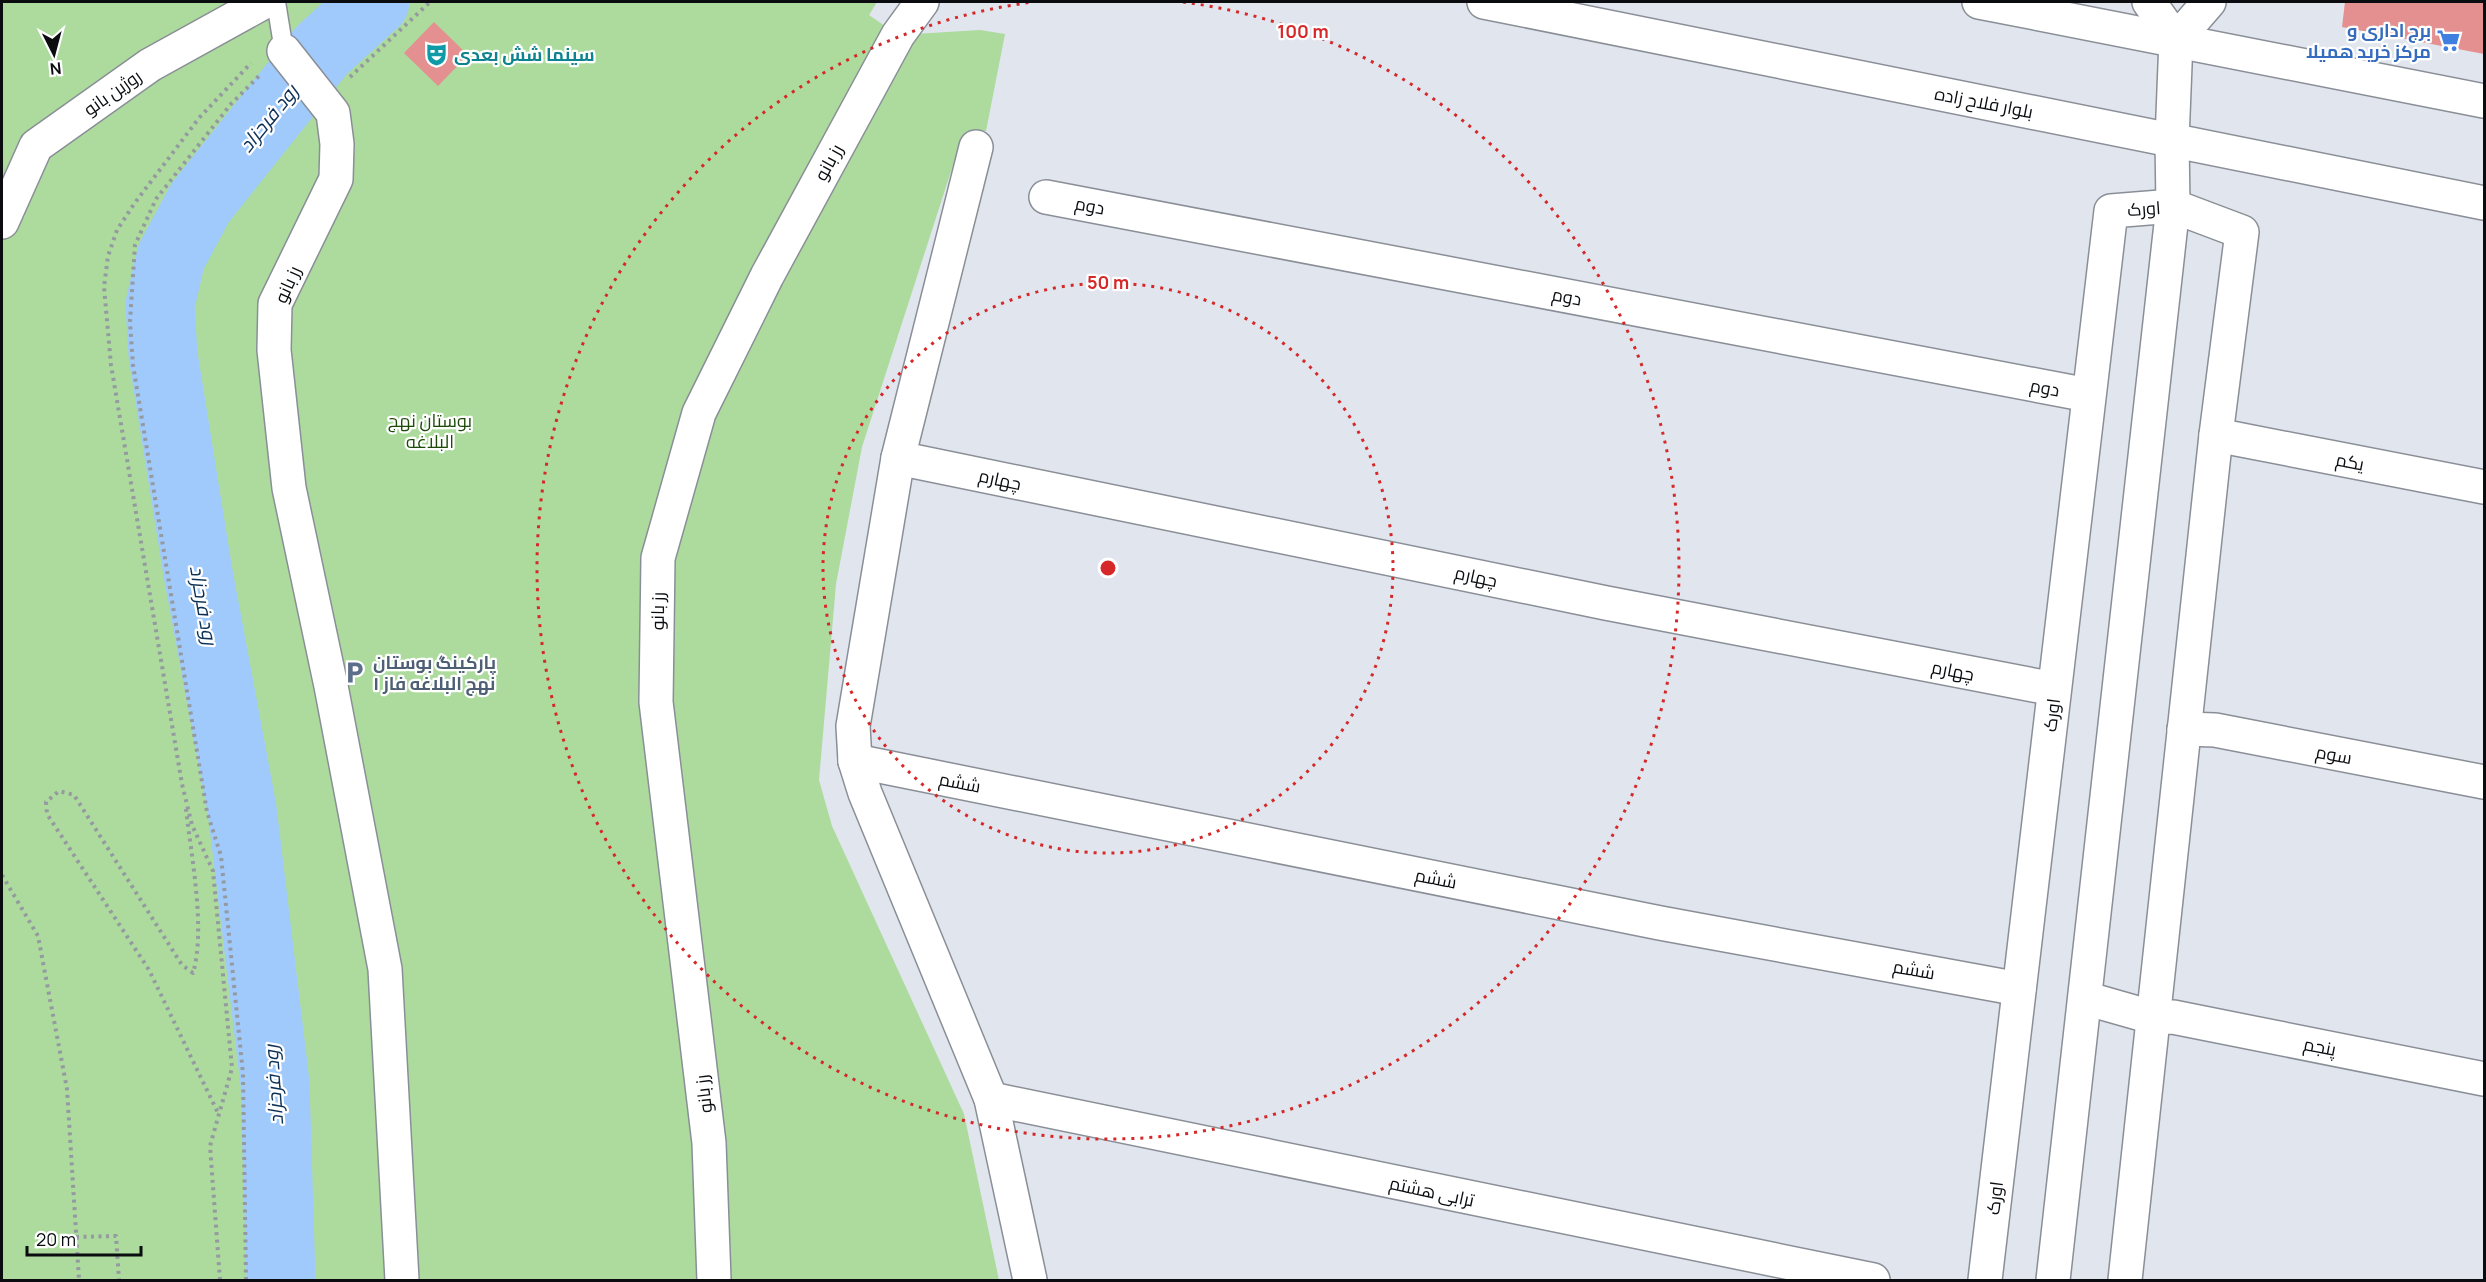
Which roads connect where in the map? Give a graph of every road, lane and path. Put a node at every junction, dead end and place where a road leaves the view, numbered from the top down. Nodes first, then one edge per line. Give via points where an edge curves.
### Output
1 (276, 2) edge
2 (430, 2) edge
3 (922, 2) edge
4 (1484, 2) edge
5 (1979, 2) edge
6 (2149, 2) edge
7 (2209, 2) edge
8 (276, 26) edge
9 (2176, 40) junction
10 (2484, 101) edge
11 (328, 108) junction
12 (2172, 140) junction
13 (976, 147) dead end
14 (1046, 197) dead end
15 (2484, 203) edge
16 (2173, 206) junction
17 (2, 222) edge
18 (2088, 395) junction
19 (2216, 435) junction
20 (898, 458) junction
21 (2484, 487) edge
22 (2054, 689) junction
23 (2184, 729) junction
24 (855, 761) junction
25 (2484, 782) edge
26 (185, 796) junction
27 (2, 875) edge
28 (2019, 989) junction
29 (2085, 998) junction
30 (2155, 1018) junction
31 (2484, 1079) edge
32 (991, 1099) junction
33 (219, 1115) junction
34 (76, 1237) junction
35 (79, 1281) edge
36 (119, 1281) edge
37 (220, 1281) edge
38 (246, 1281) edge
39 (402, 1281) edge
40 (714, 1281) edge
41 (1030, 1281) edge
42 (1873, 1281) edge
43 (1985, 1281) edge
44 (2053, 1281) edge
45 (2125, 1281) edge

1 - 8 lane
2 - 11 path
3 - 40 street, رز بانو via 898,35 766,276 699,413 658,558 656,702 709,1143
4 - 12 street, بلوار فلاح زاده
5 - 9 street
6 - 9 street
7 - 9 street
8 - 11 street
8 - 17 street, روژین بانو via 150,65 36,146
8 - 26 path via 249,67 199,118 134,204 117,230 104,287 111,365
8 - 38 path via 231,104 156,199 135,245 130,322 145,449 207,812 221,856 243,1074
9 - 10 street
9 - 12 street, اورک
11 - 39 street, رز بانو via 337,144 336,179 275,304 274,351 289,488 332,686 385,969
12 - 15 street, بلوار فلاح زاده
12 - 16 street, اورک
13 - 20 street
14 - 18 street, دوم
16 - 18 street, اورک via 2111,211
16 - 19 street, اورک via 2242,232
16 - 29 street, اورک
18 - 22 street, اورک
19 - 21 street, یکم
19 - 23 street, اورک
20 - 22 street, چهارم via 1583,598
20 - 24 street via 853,726
22 - 28 street, اورک
23 - 25 street, سوم via 2215,730
23 - 30 street, اورک
24 - 28 street, ششم via 1648,920
24 - 32 street
26 - 33 path via 192,825 213,871 232,1068
26 - 33 path via 198,937 194,973 182,965 74,795 59,791 46,802 48,814 148,970
27 - 34 path via 38,936 67,1089
28 - 43 street, اورک
29 - 30 street, پنجم
29 - 44 street, اورک
30 - 31 street, پنجم via 2173,1017
30 - 45 street, اورک
32 - 41 street
32 - 42 street, ترابی هشتم
33 - 37 path via 210,1146
34 - 35 path
34 - 36 path via 116,1236

